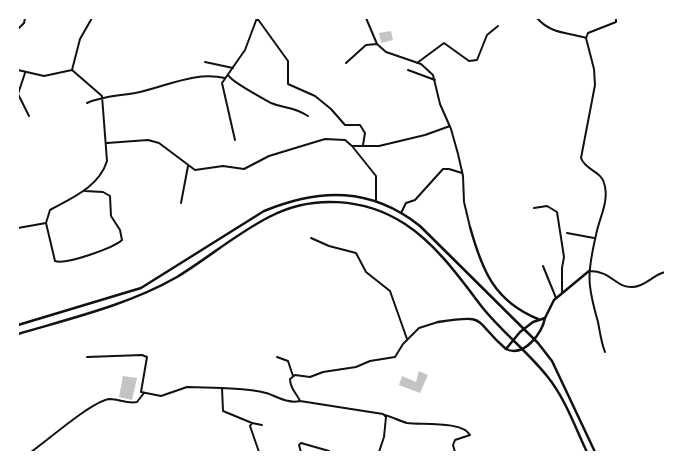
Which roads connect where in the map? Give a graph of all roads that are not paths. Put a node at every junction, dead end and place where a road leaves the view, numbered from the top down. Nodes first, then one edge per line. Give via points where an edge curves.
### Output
1 (25, 18) edge
2 (92, 18) edge
3 (257, 18) edge
4 (366, 18) edge
5 (537, 18) edge
6 (616, 18) edge
7 (498, 26) dead end
8 (18, 29) edge
9 (586, 38) junction
10 (377, 44) junction
11 (205, 62) dead end
12 (346, 63) dead end
13 (417, 63) junction
14 (233, 68) junction
15 (18, 70) edge
16 (72, 70) junction
17 (408, 70) dead end
18 (25, 73) junction
19 (229, 75) junction
20 (225, 78) junction
21 (435, 80) junction
22 (18, 94) edge
23 (102, 96) junction
24 (86, 103) dead end
25 (28, 116) dead end
26 (308, 116) dead end
27 (450, 126) junction
28 (235, 140) dead end
29 (107, 143) junction
30 (363, 145) junction
31 (352, 146) junction
32 (188, 166) junction
33 (462, 173) junction
34 (85, 191) junction
35 (376, 200) junction
36 (181, 203) dead end
37 (534, 208) dead end
38 (401, 213) junction
39 (46, 223) junction
40 (470, 226) joint
41 (18, 228) edge
42 (567, 233) dead end
43 (311, 238) dead end
44 (595, 238) junction
45 (544, 266) dead end
46 (589, 271) junction
47 (666, 272) edge
48 (562, 292) junction
49 (556, 298) junction
50 (545, 318) junction
51 (538, 319) junction
52 (438, 322) joint
53 (18, 325) edge
54 (525, 328) junction
55 (18, 334) edge
56 (534, 338) junction
57 (407, 339) junction
58 (514, 340) junction
59 (522, 348) junction
60 (506, 349) junction
61 (605, 352) dead end
62 (87, 357) dead end
63 (277, 357) dead end
64 (294, 376) junction
65 (222, 388) junction
66 (144, 393) junction
67 (300, 401) junction
68 (383, 414) junction
69 (252, 423) junction
70 (262, 425) dead end
71 (329, 451) dead end
72 (31, 452) edge
73 (259, 452) edge
74 (301, 452) edge
75 (379, 452) edge
76 (455, 452) edge
77 (587, 452) edge
78 (595, 452) edge

1 - 8 street
2 - 16 street via 80,38
3 - 14 street via 245,50
3 - 30 street via 288,61 288,84 315,96 345,125 360,125 365,133
4 - 10 street
5 - 9 street via 550,30
6 - 9 street via 616,22 588,33
7 - 13 street via 487,35 477,60 469,61 444,43
9 - 44 street via 595,85 581,158 600,175 605,188 604,213
10 - 12 street via 366,45
10 - 13 street via 386,52
11 - 14 street
13 - 21 street via 428,69
14 - 19 street
15 - 18 street
16 - 18 street via 44,76
16 - 23 street
17 - 21 street
18 - 22 street
19 - 20 street
19 - 26 street via 235,82 271,102 295,108
20 - 23 street via 194,76 136,92
20 - 28 street via 223,92
21 - 27 street via 440,104
22 - 25 street
23 - 24 street
23 - 29 street
27 - 30 street via 379,146
27 - 33 street
29 - 32 street via 148,140 159,143
29 - 34 street via 104,168
30 - 31 street
31 - 32 street via 345,140 325,138 269,156 244,169 223,166 195,170
31 - 35 street via 376,176
32 - 36 street
33 - 38 street via 443,169 415,200 406,203
33 - 40 street
34 - 39 street via 50,210
34 - 39 street via 103,192 110,196 111,216 122,240 115,246 57,262
35 - 38 main road
35 - 53 main road via 329,194 282,203 141,288
37 - 48 street via 547,206 557,212 564,257
38 - 54 main road via 442,247 475,283
39 - 41 street
40 - 51 main road via 491,283 521,311
42 - 44 street
43 - 57 street via 356,253 366,272 390,291
44 - 46 street
45 - 49 street
46 - 47 street via 600,271 618,283 633,287
46 - 48 main road
46 - 61 street via 592,307
48 - 49 main road
49 - 50 main road
50 - 51 main road
50 - 56 main road via 540,333
51 - 54 main road
52 - 57 street via 419,328
52 - 60 main road via 466,318 479,320
54 - 56 main road
54 - 58 main road
55 - 58 main road via 141,296 281,212 315,202 338,201 380,211 414,230 433,247
56 - 59 main road
56 - 78 main road via 552,361
57 - 64 street via 394,357 310,377
58 - 59 main road
58 - 60 main road
59 - 60 main road
59 - 77 main road via 554,386
62 - 66 street via 147,356 140,388
63 - 64 street via 288,361
64 - 67 street via 290,384
65 - 66 street via 187,387 161,396
65 - 67 street
65 - 69 street via 223,411
66 - 72 street via 137,402 109,399 86,410
67 - 68 street
68 - 75 street via 386,417 384,437
68 - 76 street via 406,423 465,429 470,433 466,438 455,440 452,450
69 - 70 street
69 - 73 street via 252,436
71 - 74 street via 301,443

